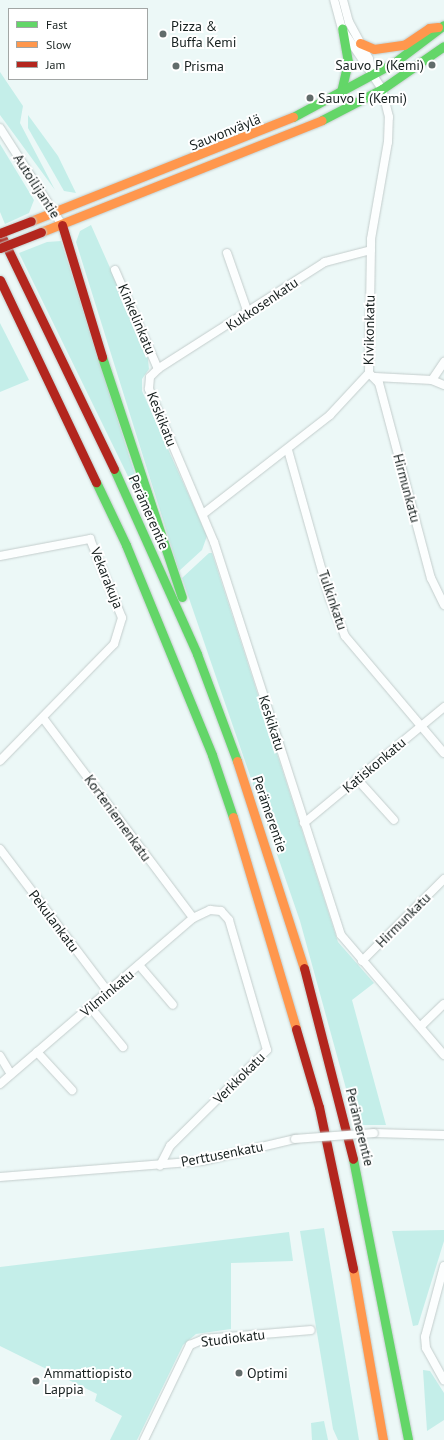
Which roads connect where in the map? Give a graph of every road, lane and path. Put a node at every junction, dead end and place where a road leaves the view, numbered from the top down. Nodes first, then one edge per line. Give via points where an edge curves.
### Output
1 (334, 0) edge
2 (343, 0) edge
3 (442, 26) edge
4 (342, 29) junction
5 (360, 43) junction
6 (444, 46) edge
7 (372, 75) junction
8 (382, 89) junction
9 (342, 92) junction
10 (0, 128) edge
11 (56, 213) junction
12 (62, 224) junction
13 (0, 233) edge
14 (0, 248) edge
15 (371, 250) junction
16 (227, 253) dead end
17 (115, 270) dead end
18 (0, 281) edge
19 (248, 313) junction
20 (444, 362) edge
21 (158, 369) junction
22 (372, 375) junction
23 (432, 380) junction
24 (444, 384) edge
25 (288, 450) junction
26 (204, 514) junction
27 (0, 556) edge
28 (444, 604) edge
29 (197, 654) junction
30 (444, 707) edge
31 (43, 718) junction
32 (422, 726) junction
33 (444, 753) edge
34 (0, 761) edge
35 (358, 778) junction
36 (394, 820) dead end
37 (304, 823) junction
38 (0, 849) edge
39 (444, 879) edge
40 (217, 910) joint
41 (193, 918) junction
42 (362, 961) junction
43 (139, 965) junction
44 (108, 992) junction
45 (444, 1004) edge
46 (173, 1005) dead end
47 (90, 1007) junction
48 (422, 1025) junction
49 (123, 1047) dead end
50 (37, 1052) junction
51 (444, 1055) edge
52 (0, 1056) edge
53 (11, 1074) junction
54 (0, 1084) edge
55 (72, 1090) dead end
56 (444, 1135) edge
57 (160, 1166) junction
58 (0, 1177) edge
59 (444, 1266) edge
60 (311, 1330) dead end
61 (444, 1380) edge
62 (144, 1440) edge
63 (383, 1440) edge
64 (408, 1440) edge

1 - 4 street
2 - 5 street via 349,22
3 - 5 main road via 429,28 399,46 374,49
3 - 7 main road, Sauvonväylä via 420,45
4 - 7 street
4 - 9 main road via 348,62
5 - 7 street
6 - 8 main road, Sauvonväylä
7 - 8 street, Kivikonkatu
7 - 9 main road, Sauvonväylä
8 - 12 main road, Sauvonväylä via 274,143
8 - 15 street, Kivikonkatu via 389,134 379,180
9 - 11 main road, Sauvonväylä via 244,141
10 - 11 street, Autoilijantie
11 - 12 street, Autoilijantie
11 - 13 main road, Sauvonväylä, bridge
12 - 14 main road, Sauvonväylä, bridge
12 - 29 main road via 112,391 193,626
13 - 29 main road, Perämerentie via 124,490
15 - 19 street, Kukkosenkatu via 325,262
15 - 22 street, Kivikonkatu
16 - 19 street
17 - 21 street, Kinkelinkatu
18 - 63 main road via 126,545 212,755 245,851 319,1107 345,1220
19 - 21 street, Kukkosenkatu
20 - 23 street
21 - 26 street, Keskikatu via 150,377 150,394
22 - 23 street
22 - 25 street, Kivikonkatu
22 - 28 street, Hirmunkatu via 431,578
23 - 24 street
25 - 26 street, Kivikonkatu
25 - 32 street, Tulkinkatu via 341,627 351,646
26 - 37 street, Keskikatu
27 - 31 street, Vekarakuja via 86,539 96,546 122,614 114,644
29 - 64 main road, Perämerentie via 271,863 336,1089 366,1214
30 - 32 street, Katiskonkatu
31 - 34 street
31 - 41 street, Korteniemenkatu
32 - 33 street, Tulkinkatu
32 - 35 street, Katiskonkatu
35 - 36 street
35 - 37 street, Katiskonkatu
37 - 42 street, Keskikatu via 342,935
38 - 44 street, Pekulankatu
39 - 42 street, Hirmunkatu
40 - 41 street, Vilminkatu
40 - 57 street, Verkkokatu via 229,920 267,1050 170,1146
41 - 43 street, Vilminkatu
42 - 48 street, Keskikatu
43 - 44 street, Vilminkatu
43 - 46 street
44 - 47 street, Vilminkatu
45 - 48 street
47 - 49 street
47 - 50 street, Vilminkatu
48 - 51 street, Keskikatu
50 - 53 street, Vilminkatu
50 - 55 street
52 - 53 street
53 - 54 street, Vilminkatu
56 - 57 street, Perttusenkatu, bridge via 374,1133 295,1139 202,1161
57 - 58 street, Perttusenkatu
59 - 61 street via 425,1337 426,1348
60 - 62 street, Studiokatu via 204,1339 190,1345

